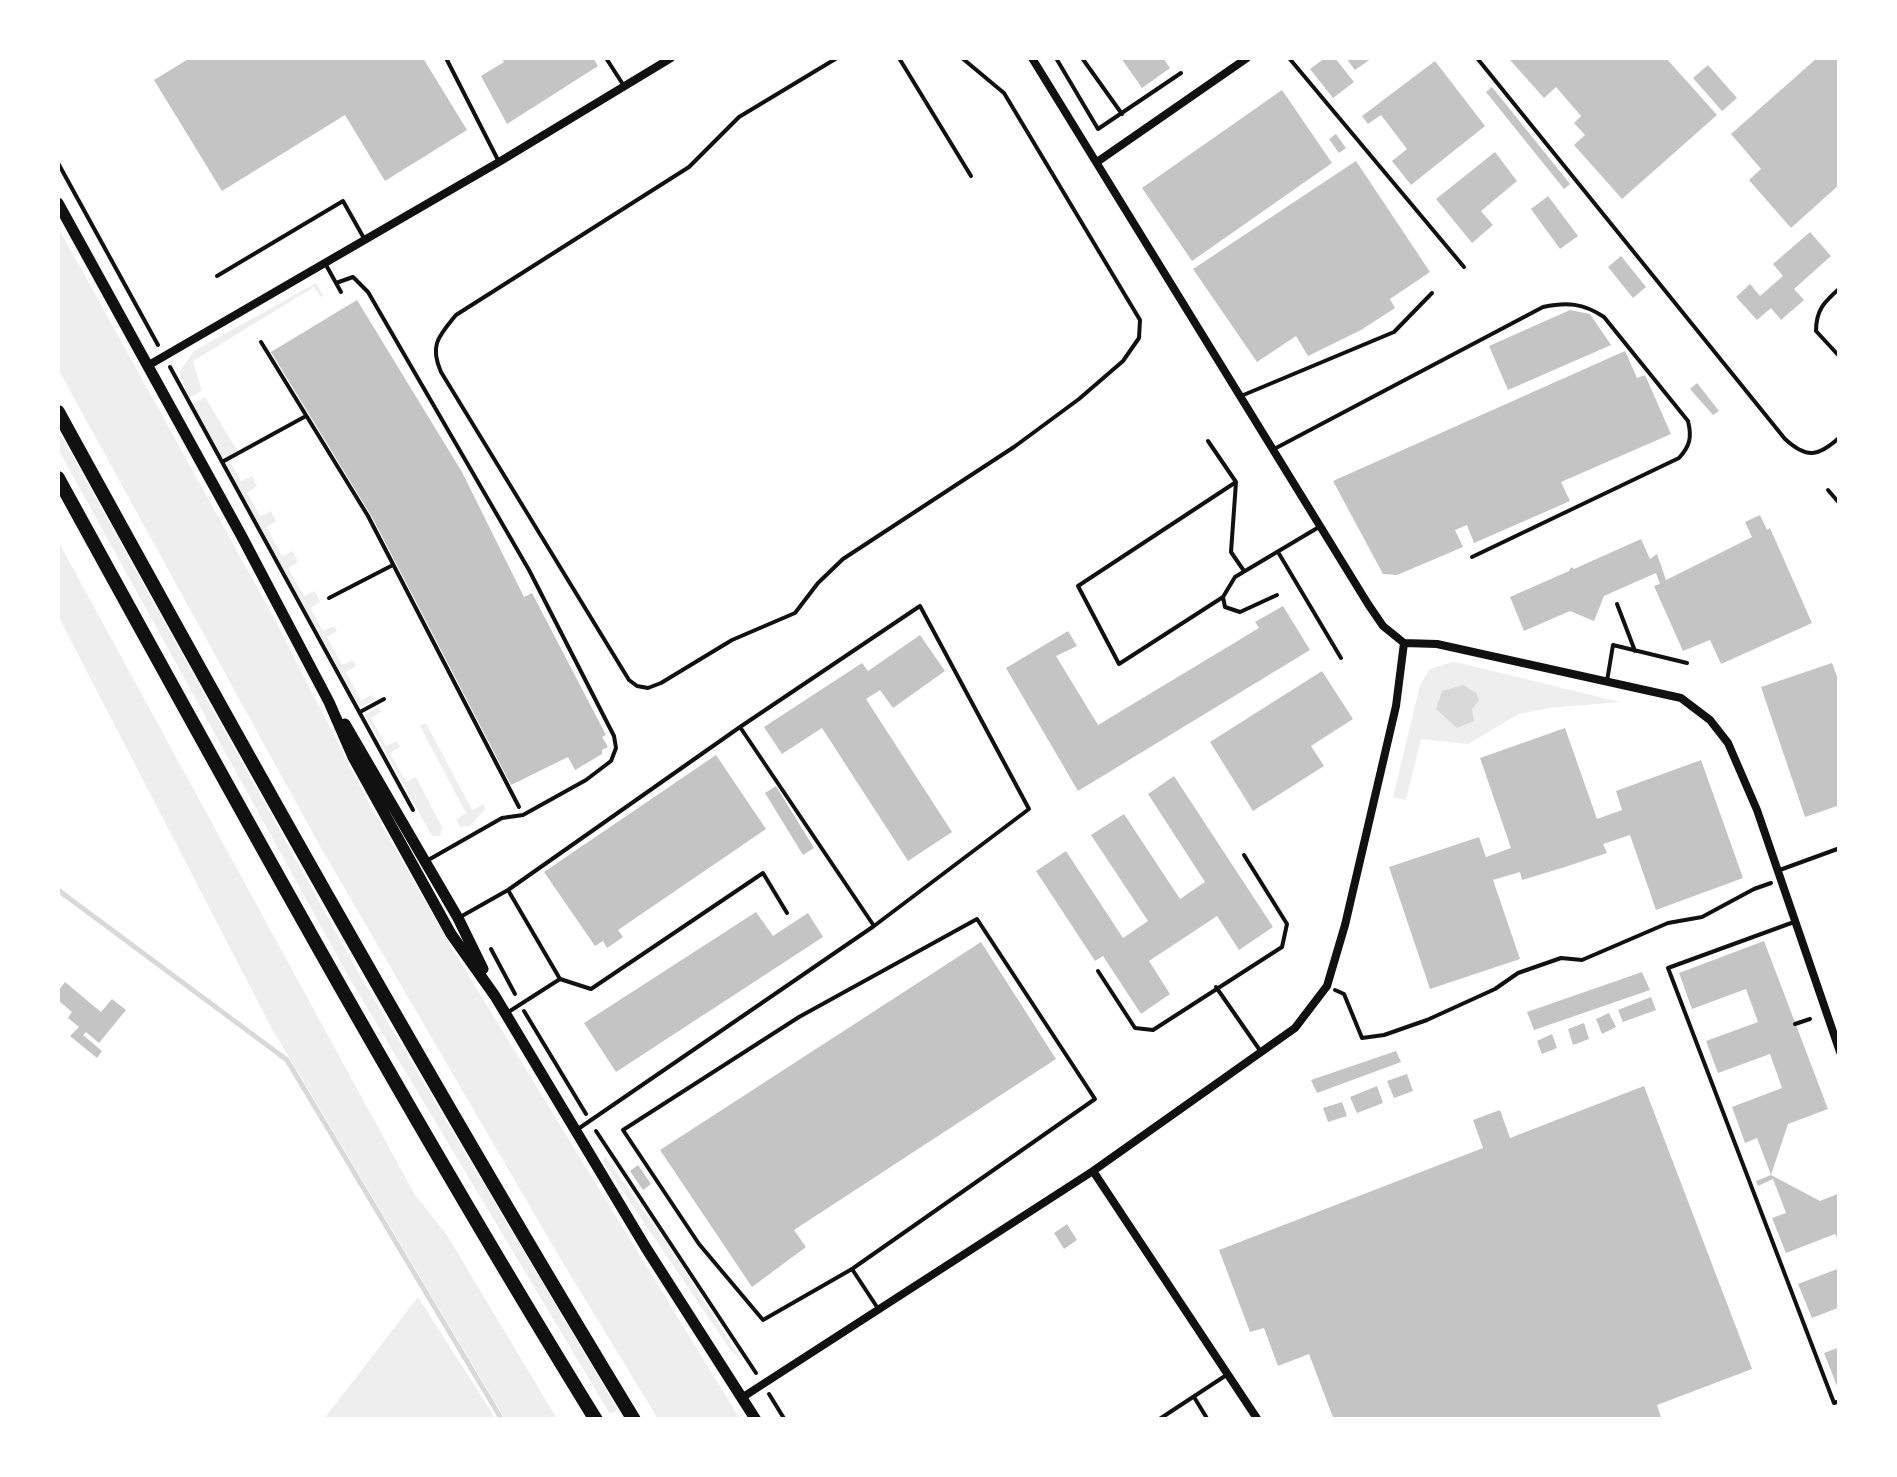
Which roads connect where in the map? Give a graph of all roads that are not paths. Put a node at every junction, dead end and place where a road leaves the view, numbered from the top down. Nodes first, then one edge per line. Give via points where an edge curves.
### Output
1 (446, 58) edge
2 (606, 58) edge
3 (671, 58) edge
4 (837, 58) edge
5 (962, 58) edge
6 (1032, 58) edge
7 (1056, 58) edge
8 (1082, 58) edge
9 (1247, 58) edge
10 (1289, 58) edge
11 (1477, 58) edge
12 (1181, 73) dead end
13 (624, 86) junction
14 (1122, 114) junction
15 (1098, 128) junction
16 (1092, 133) dead end
17 (500, 162) junction
18 (1097, 162) junction
19 (58, 203) edge
20 (365, 240) junction
21 (325, 263) junction
22 (1464, 267) dead end
23 (217, 276) dead end
24 (336, 283) junction
25 (1840, 288) edge
26 (340, 292) dead end
27 (1432, 293) dead end
28 (1840, 357) edge
29 (149, 365) junction
30 (1239, 396) junction
31 (58, 412) edge
32 (1840, 438) edge
33 (1208, 442) dead end
34 (1272, 450) junction
35 (58, 478) edge
36 (1236, 482) junction
37 (1828, 490) dead end
38 (1840, 504) edge
39 (1319, 527) junction
40 (1278, 552) junction
41 (1472, 557) dead end
42 (1244, 571) junction
43 (1278, 595) dead end
44 (1223, 596) junction
45 (1617, 604) dead end
46 (1404, 643) junction
47 (1635, 651) junction
48 (1340, 658) dead end
49 (1687, 663) dead end
50 (1606, 681) junction
51 (329, 702) junction
52 (740, 727) junction
53 (1840, 848) edge
54 (1244, 854) dead end
55 (425, 861) junction
56 (1779, 876) junction
57 (508, 890) junction
58 (787, 913) dead end
59 (458, 918) junction
60 (1794, 922) junction
61 (874, 926) junction
62 (1098, 970) dead end
63 (560, 979) junction
64 (1216, 988) junction
65 (495, 996) junction
66 (506, 1014) junction
67 (1840, 1052) edge
68 (1262, 1054) junction
69 (574, 1132) junction
70 (1093, 1172) junction
71 (852, 1269) junction
72 (880, 1311) junction
73 (1228, 1374) junction
74 (743, 1397) junction
75 (1194, 1397) junction
76 (1840, 1401) edge
77 (596, 1420) edge
78 (634, 1420) edge
79 (756, 1420) edge
80 (1158, 1420) edge
81 (1208, 1420) edge
82 (1258, 1420) edge

1 - 17 lane
2 - 13 lane
3 - 13 street
4 - 5 lane via 739,117 690,167 456,314 438,338 434,356 441,372 637,686 661,684 732,640 795,613 843,559 1040,428 1123,361 1139,338 1140,320 1004,93
6 - 18 street
7 - 15 lane
8 - 14 lane
9 - 18 street
10 - 22 lane
11 - 32 lane via 1785,440 1812,454
12 - 14 lane
13 - 17 street
14 - 15 lane
15 - 16 lane
17 - 20 street
18 - 30 street
19 - 29 main road
20 - 21 street
20 - 23 lane via 343,200
21 - 24 lane
21 - 29 street
24 - 26 lane
24 - 55 lane via 353,277 368,292 529,570 616,748 611,761 586,780
25 - 28 lane via 1816,315 1816,331
27 - 30 lane via 1394,332
29 - 51 main road
30 - 34 street
31 - 78 highway via 251,762
33 - 36 lane
34 - 39 street
34 - 41 lane via 1543,307 1590,308 1688,421 1687,449
35 - 77 highway via 245,819
36 - 42 lane via 1231,552
36 - 44 lane via 1078,586 1119,664
37 - 38 lane
39 - 40 lane
39 - 46 street via 1376,615
40 - 42 lane
40 - 48 lane
42 - 44 lane
43 - 44 lane via 1240,612 1225,607
45 - 47 lane
46 - 50 street via 1437,644
46 - 68 street via 1396,706 1327,986 1296,1028
47 - 49 lane
47 - 50 lane via 1613,646
50 - 56 street via 1681,698 1710,720 1728,743
51 - 55 main road
51 - 65 main road via 451,934
52 - 57 lane
52 - 61 lane
52 - 61 lane via 920,606 1030,809
53 - 56 lane
54 - 64 lane via 1287,924 1282,947
55 - 59 main road
56 - 60 street
57 - 59 lane
57 - 63 lane
58 - 63 lane via 763,873 591,989
59 - 65 main road
60 - 67 street
60 - 76 lane via 1668,968 1834,1403
61 - 69 lane
62 - 64 lane via 1136,1028 1152,1030
63 - 66 lane
64 - 68 lane
65 - 66 main road
66 - 69 main road
68 - 70 street
69 - 74 main road
70 - 72 street
70 - 73 street
71 - 71 lane via 1095,1099 977,919 798,1017 623,1130 699,1244 762,1320
71 - 72 lane
72 - 74 street
73 - 75 lane
73 - 82 street
74 - 79 main road
75 - 80 lane
75 - 81 lane

